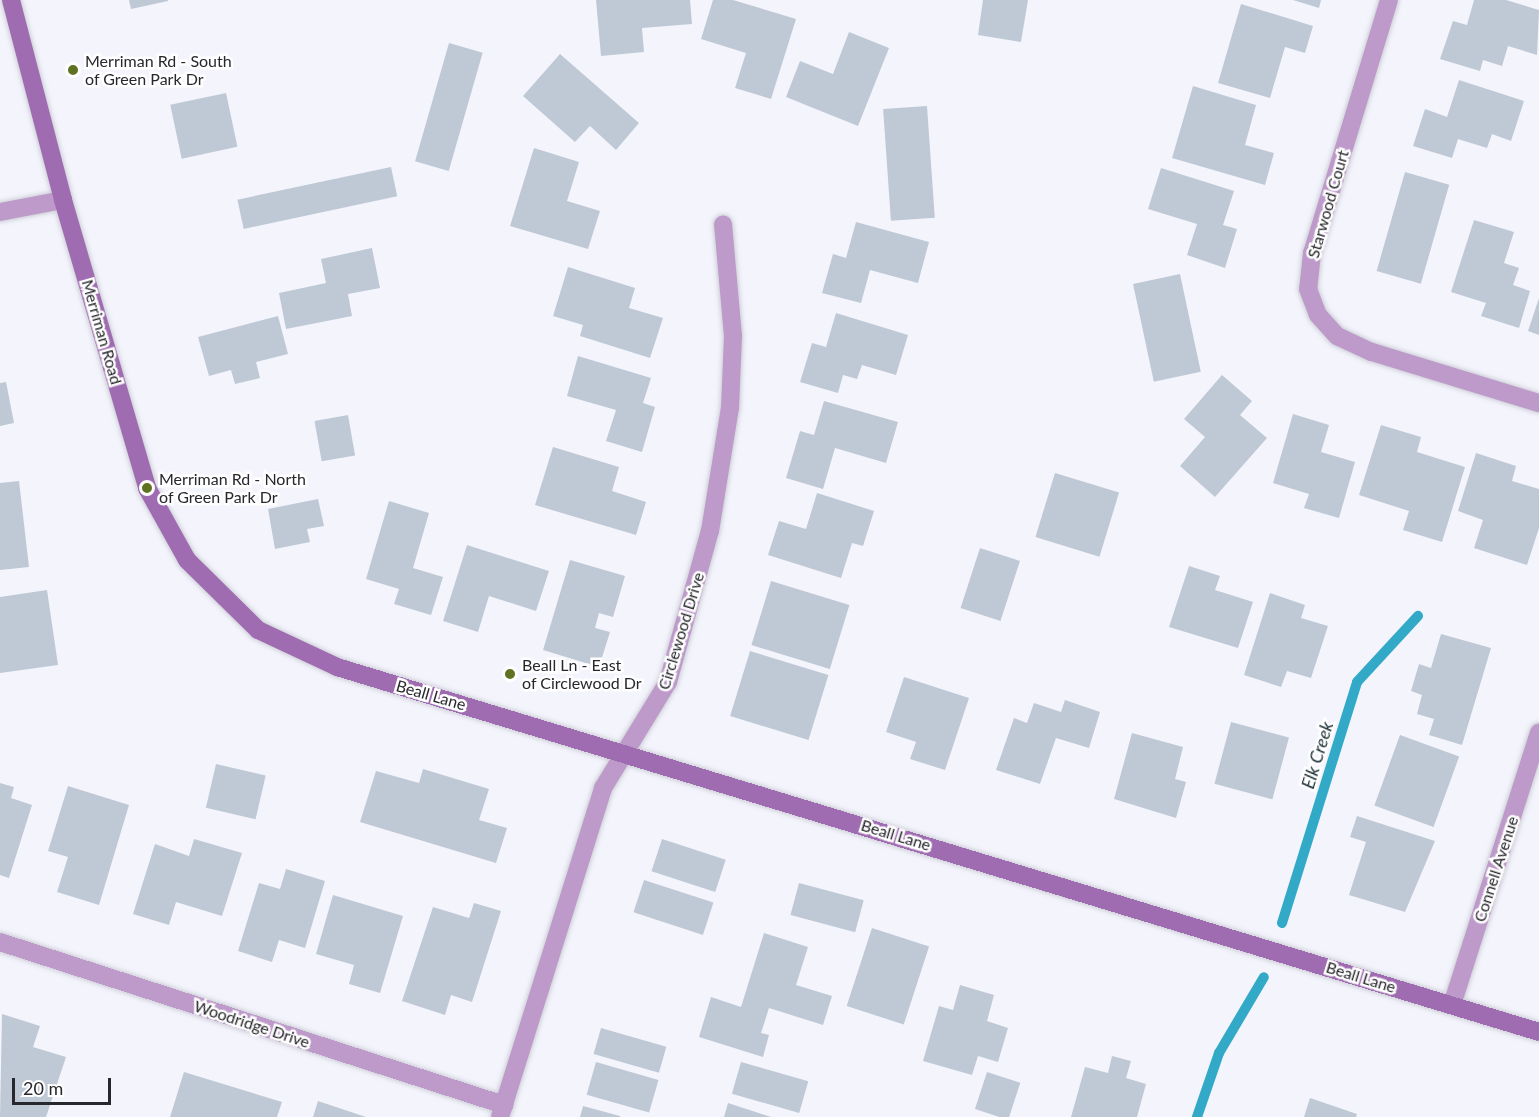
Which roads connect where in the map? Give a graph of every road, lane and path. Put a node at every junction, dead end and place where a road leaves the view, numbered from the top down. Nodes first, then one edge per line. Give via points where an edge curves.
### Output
1 (11, 0) edge
2 (1389, 0) edge
3 (63, 200) junction
4 (0, 212) edge
5 (723, 224) dead end
6 (1539, 403) edge
7 (258, 630) joint
8 (1539, 733) edge
9 (622, 751) junction
10 (0, 942) edge
11 (1452, 1005) junction
12 (1539, 1032) edge
13 (502, 1111) edge

1 - 3 street, Merriman Road
2 - 6 street, Starwood Court via 1312,253 1308,289 1318,315 1337,336 1372,352
3 - 4 street
3 - 7 street, Merriman Road via 162,523 216,595
5 - 9 street, Circlewood Drive via 733,336 730,408 711,531 668,682 651,717
7 - 9 street, Beall Lane via 337,667
8 - 11 street, Connell Avenue
9 - 11 street, Beall Lane
9 - 13 street, Circlewood Drive via 603,788
10 - 13 street, Woodridge Drive
11 - 12 street, Beall Lane

